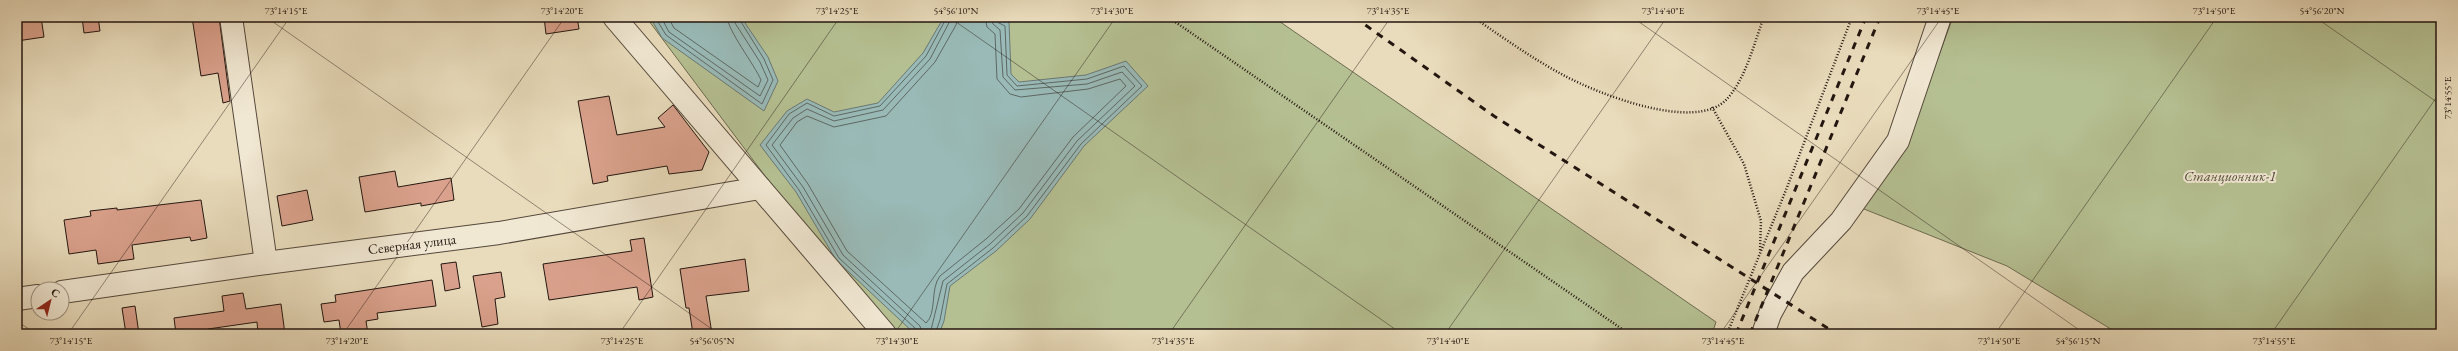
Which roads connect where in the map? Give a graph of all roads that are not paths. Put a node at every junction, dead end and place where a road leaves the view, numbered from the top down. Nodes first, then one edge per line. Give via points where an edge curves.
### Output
1 (230, 17) edge
2 (614, 17) edge
3 (1940, 17) edge
4 (760, 188) junction
5 (266, 263) junction
6 (70, 291) edge
7 (30, 297) edge
8 (17, 299) edge
9 (885, 334) edge
10 (1763, 334) edge

1 - 5 street
2 - 4 street
3 - 10 street via 1898,141 1841,221 1793,272 1770,314
4 - 5 street, Северная улица via 499,233
4 - 9 street
5 - 6 street, Северная улица
7 - 8 street

